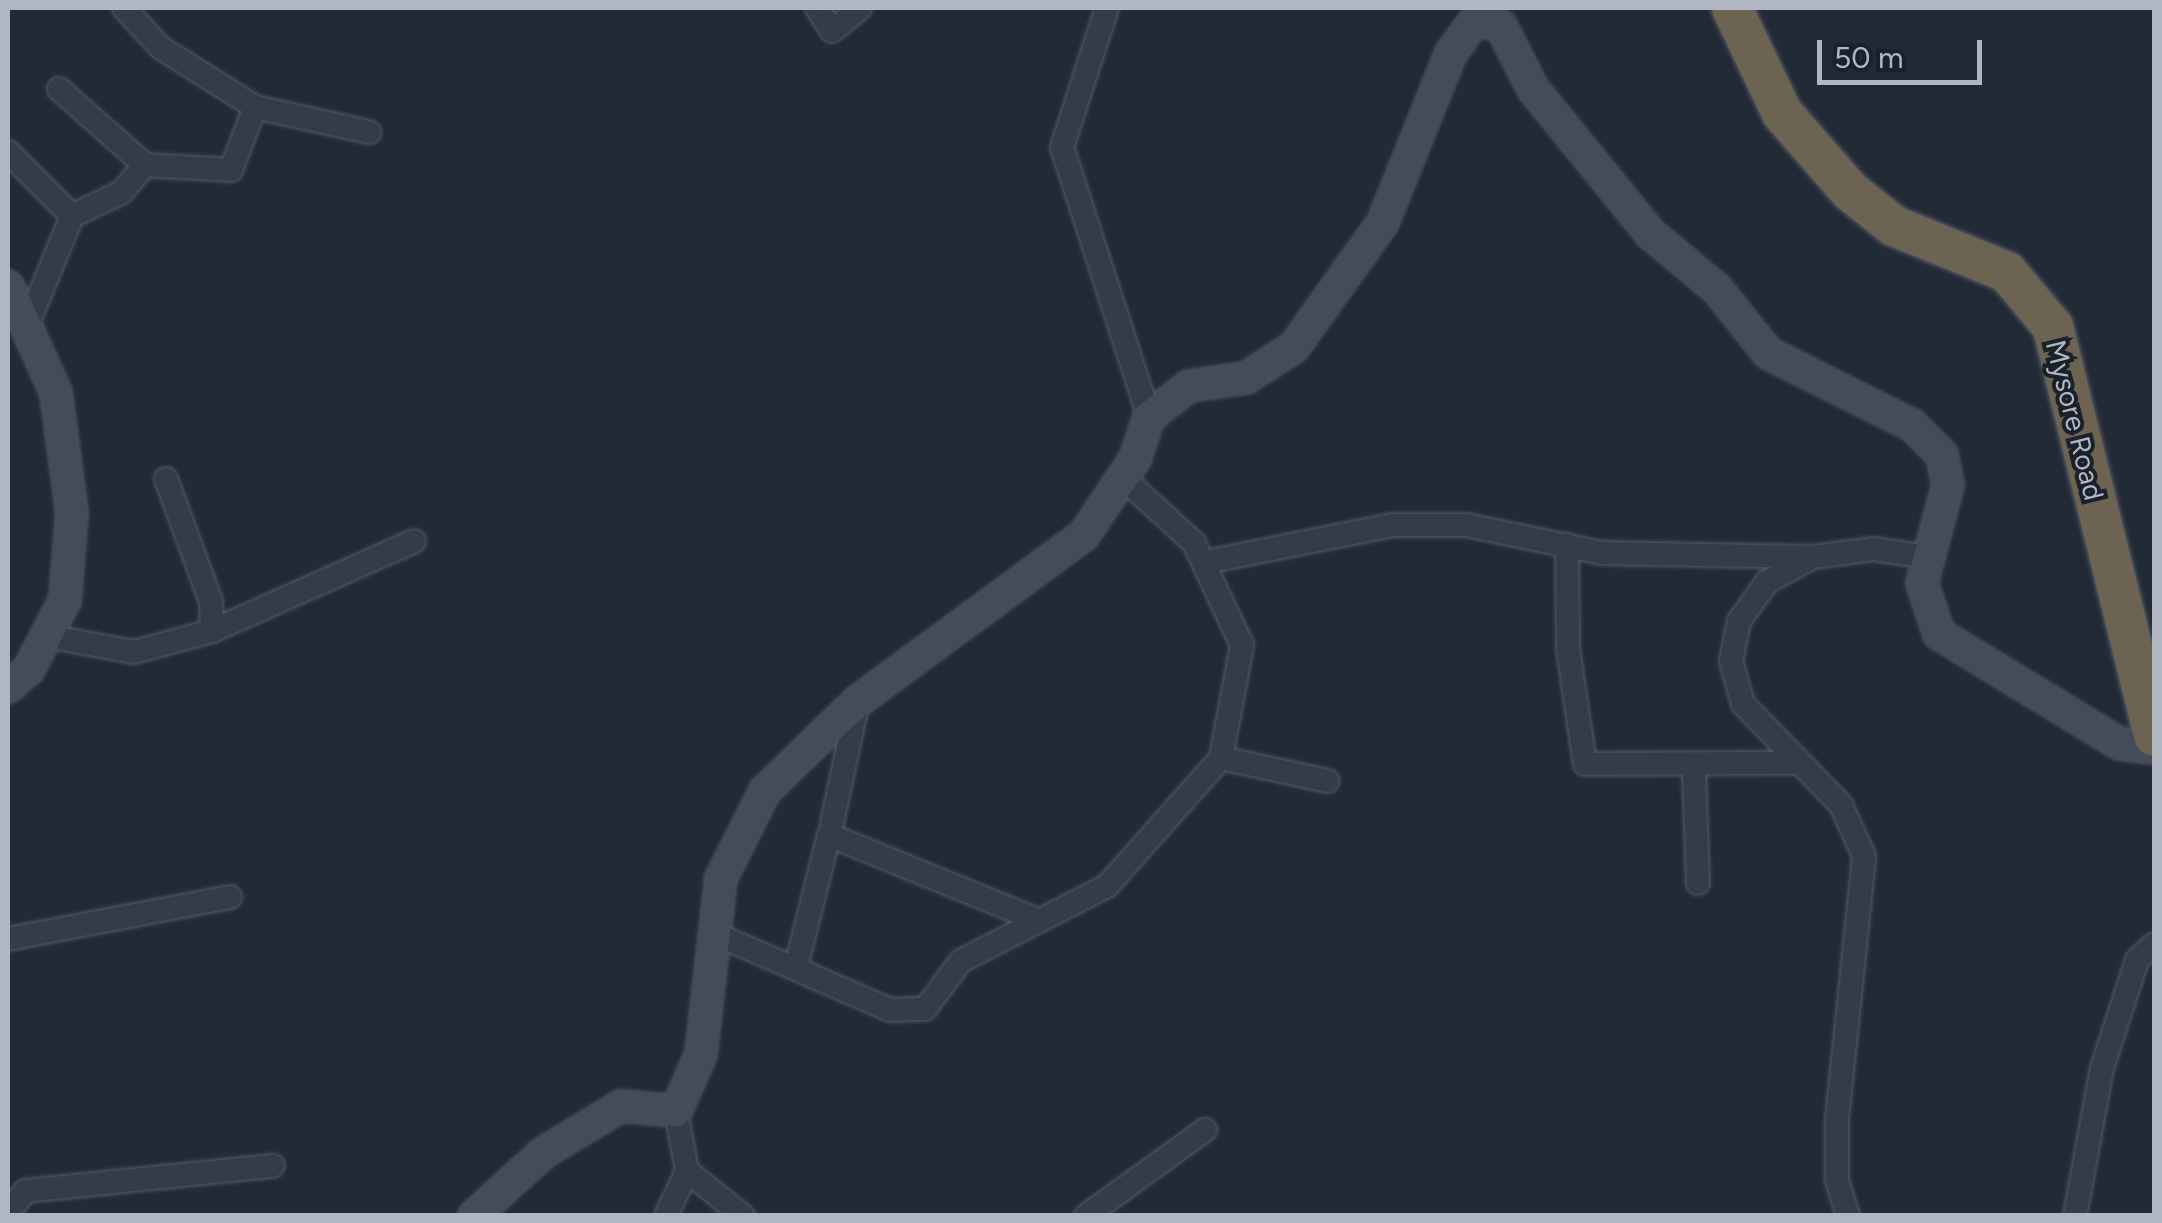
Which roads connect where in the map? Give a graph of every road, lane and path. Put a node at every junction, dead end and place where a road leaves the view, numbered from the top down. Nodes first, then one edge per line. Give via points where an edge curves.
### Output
1 (124, 8) edge
2 (817, 8) edge
3 (860, 8) edge
4 (1107, 8) edge
5 (1732, 8) edge
6 (59, 89) dead end
7 (255, 107) junction
8 (369, 132) dead end
9 (8, 152) edge
10 (145, 165) junction
11 (72, 216) junction
12 (8, 286) edge
13 (29, 321) junction
14 (1149, 418) junction
15 (1123, 478) junction
16 (166, 479) dead end
17 (414, 541) dead end
18 (1567, 546) junction
19 (1813, 557) junction
20 (1928, 557) junction
21 (1206, 562) junction
22 (212, 631) junction
23 (46, 636) junction
24 (8, 687) edge
25 (858, 701) junction
26 (2154, 733) edge
27 (2154, 748) edge
28 (1221, 758) junction
29 (1796, 763) junction
30 (1694, 770) junction
31 (1328, 781) dead end
32 (832, 823) dead end
33 (1698, 883) dead end
34 (230, 897) dead end
35 (1032, 918) junction
36 (714, 933) junction
37 (8, 939) edge
38 (2154, 944) edge
39 (796, 967) junction
40 (676, 1111) junction
41 (1205, 1130) dead end
42 (273, 1166) dead end
43 (686, 1171) junction
44 (8, 1213) edge
45 (474, 1216) edge
46 (666, 1216) edge
47 (743, 1216) edge
48 (1086, 1216) edge
49 (1848, 1216) edge
50 (2075, 1216) edge

1 - 7 street via 160,48
2 - 3 street via 832,31
4 - 14 street via 1062,147
5 - 26 highway, Mysore Road via 1782,114 1850,191 1894,226 2007,272 2053,327
6 - 10 street
7 - 8 street
7 - 10 street via 231,170
9 - 11 street
10 - 11 street via 122,192
11 - 13 street
12 - 13 street
13 - 23 street via 56,392 72,513 65,600
14 - 15 street
14 - 20 street via 1188,386 1246,378 1294,348 1383,222 1450,53 1476,19 1501,26 1532,89 1651,234 1717,289 1768,352 1912,426 1942,455 1948,485
15 - 21 street
15 - 25 street via 1084,535
16 - 22 street via 211,601
17 - 22 street
18 - 19 street
18 - 21 street via 1466,525 1393,525
18 - 30 street via 1568,649 1585,764
19 - 20 street via 1872,549
19 - 29 street via 1767,582 1738,621 1732,662 1743,704
20 - 27 street via 1922,583 1938,634 2120,744
21 - 28 street via 1242,645
22 - 23 street via 134,652
23 - 24 street
25 - 32 street
25 - 36 street via 765,791 722,878
28 - 31 street
28 - 35 street via 1107,886
29 - 30 street
29 - 49 street via 1842,804 1864,856 1837,1118 1837,1180
30 - 33 street
34 - 37 street
35 - 39 street via 961,961 926,1009 890,1010
35 - 39 street via 829,835
36 - 39 street
36 - 40 street via 701,1054
38 - 50 street via 2136,960 2102,1068
40 - 43 street
40 - 45 street via 621,1106 543,1153
41 - 48 street
42 - 44 street via 26,1192
43 - 46 street
43 - 47 street

